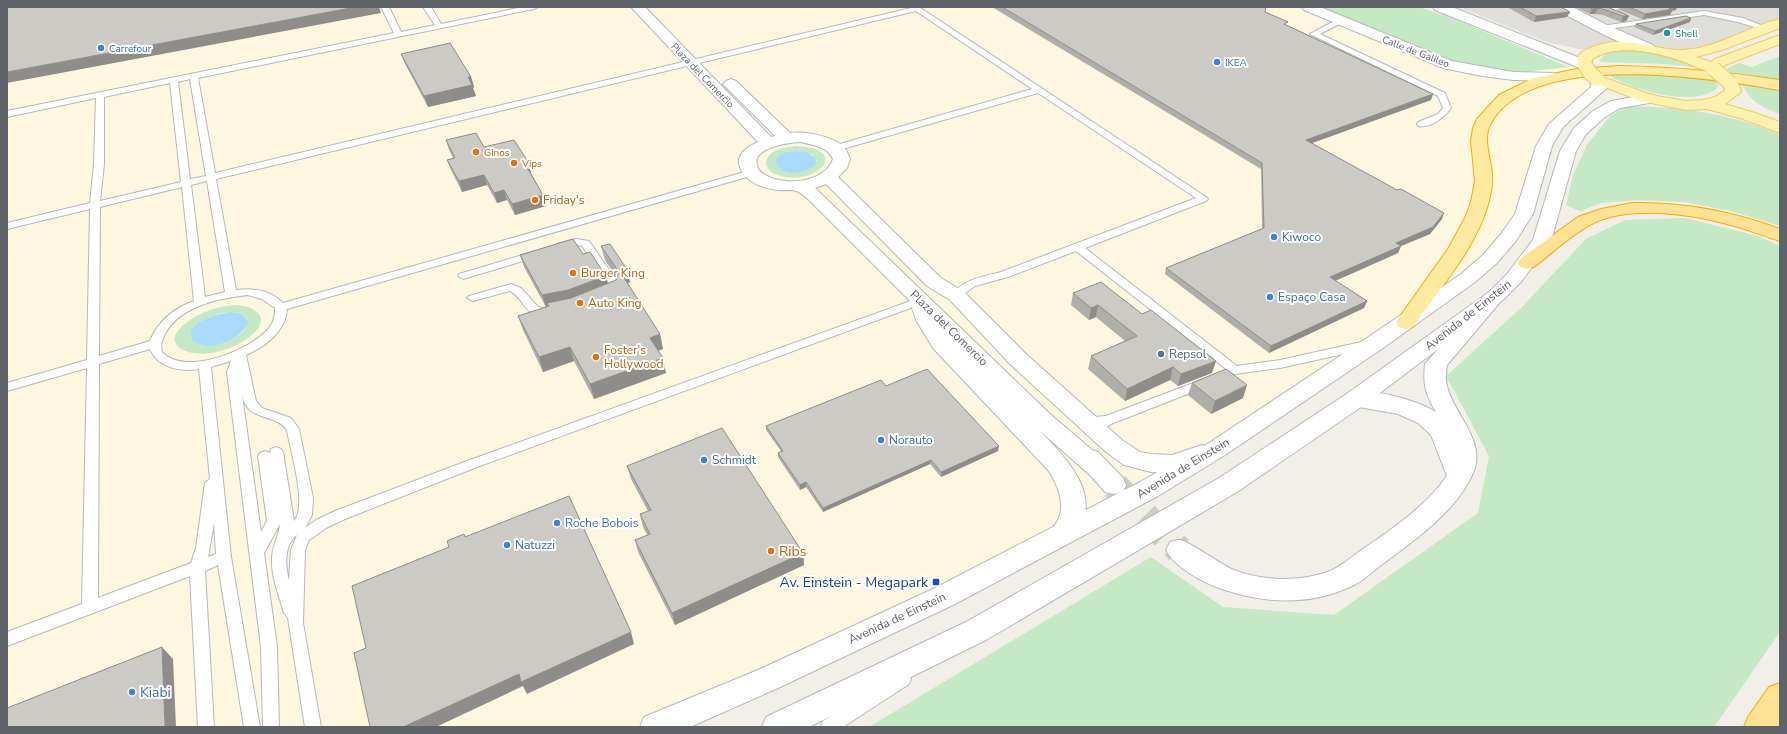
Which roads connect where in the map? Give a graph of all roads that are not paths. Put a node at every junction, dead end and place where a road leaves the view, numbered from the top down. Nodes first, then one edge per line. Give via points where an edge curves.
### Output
1 (385, 7) edge
2 (428, 7) edge
3 (534, 7) edge
4 (638, 7) edge
5 (653, 7) edge
6 (1309, 7) edge
7 (1440, 7) edge
8 (1459, 7) edge
9 (1562, 7) edge
10 (1618, 7) edge
11 (1708, 7) edge
12 (915, 8) edge
13 (1720, 16) junction
14 (1341, 21) junction
15 (1780, 22) edge
16 (1642, 23) junction
17 (439, 26) junction
18 (1602, 28) junction
19 (1764, 28) junction
20 (398, 34) junction
21 (1780, 39) edge
22 (1613, 47) junction
23 (1648, 48) junction
24 (1594, 50) junction
25 (1675, 54) junction
26 (707, 59) junction
27 (691, 63) junction
28 (1585, 65) junction
29 (1714, 69) junction
30 (194, 76) junction
31 (1552, 77) junction
32 (174, 79) junction
33 (1597, 79) junction
34 (1780, 85) edge
35 (1732, 87) junction
36 (1039, 90) junction
37 (100, 95) junction
38 (1650, 99) junction
39 (1707, 104) junction
40 (7, 114) edge
41 (1780, 119) edge
42 (1421, 124) dead end
43 (1780, 128) edge
44 (786, 138) junction
45 (768, 143) junction
46 (836, 148) junction
47 (751, 173) junction
48 (211, 177) junction
49 (829, 178) junction
50 (187, 183) junction
51 (800, 186) junction
52 (95, 205) junction
53 (7, 226) edge
54 (1780, 235) edge
55 (1077, 247) junction
56 (1527, 263) junction
57 (464, 276) dead end
58 (934, 282) junction
59 (231, 294) junction
60 (600, 296) edge
61 (957, 296) junction
62 (1496, 296) junction
63 (473, 298) dead end
64 (920, 301) junction
65 (200, 302) junction
66 (281, 307) junction
67 (559, 310) edge
68 (1406, 322) junction
69 (1375, 343) junction
70 (154, 344) junction
71 (240, 354) junction
72 (93, 362) junction
73 (205, 364) junction
74 (1235, 370) junction
75 (7, 387) edge
76 (1356, 400) junction
77 (1087, 421) junction
78 (1216, 449) junction
79 (215, 464) junction
80 (1454, 485) junction
81 (286, 535) junction
82 (1061, 536) junction
83 (1179, 550) tunnel mouth
84 (257, 552) junction
85 (224, 557) junction
86 (197, 568) junction
87 (90, 608) junction
88 (295, 623) junction
89 (976, 631) junction
90 (7, 639) edge
91 (1780, 697) edge
92 (206, 727) edge
93 (252, 727) edge
94 (271, 727) edge
95 (313, 727) edge
96 (655, 727) edge
97 (777, 727) edge
98 (829, 727) edge
99 (1759, 727) edge

1 - 20 lane
2 - 17 lane
3 - 17 lane
4 - 27 street, Plaza del Comercio
5 - 26 street, Plaza del Comercio
6 - 14 street, Calle de Galileo
7 - 28 street
8 - 24 street via 1547,42
9 - 18 street
10 - 16 lane via 1610,10
11 - 13 lane
12 - 26 lane
12 - 36 lane
13 - 16 lane via 1704,12
13 - 19 lane
14 - 31 street, Calle de Galileo via 1448,65 1513,76
14 - 42 lane via 1314,34 1442,95 1447,108 1441,116
15 - 19 main road
16 - 18 lane
17 - 20 lane
18 - 22 street via 1612,36
18 - 23 street
19 - 25 main road via 1711,49
20 - 30 lane
21 - 29 main road via 1720,62
22 - 23 main road
22 - 24 main road
23 - 25 main road
24 - 28 main road via 1585,57
25 - 29 main road
26 - 27 lane
26 - 44 street, Plaza del Comercio
27 - 45 street, Plaza del Comercio
27 - 48 lane
28 - 33 main road, bridge
29 - 35 main road, bridge
30 - 32 lane
30 - 48 lane
31 - 34 highway via 1608,71 1654,70 1701,73
31 - 68 highway via 1511,93 1494,106 1483,122 1479,132 1479,152 1484,177 1473,225
32 - 37 lane
32 - 50 lane
33 - 38 main road
33 - 68 street, Avenida de Einstein via 1598,89 1557,124 1544,146 1524,214 1508,238 1490,259 1468,278
35 - 39 main road via 1728,98
35 - 41 main road via 1753,107
36 - 46 lane
36 - 55 lane via 1203,199
37 - 40 lane
37 - 52 lane via 99,164
38 - 39 main road
38 - 56 street, Avenida de Einstein via 1616,104 1599,114 1580,131 1568,151 1542,241
39 - 43 main road
44 - 45 street
44 - 46 street via 815,139
45 - 47 street via 749,156 747,165
46 - 49 street via 842,155 842,163 838,171
47 - 51 street via 771,184
47 - 66 lane
48 - 50 lane
48 - 59 lane
49 - 51 street
49 - 58 street, Plaza del Comercio
50 - 52 lane
50 - 65 lane
51 - 64 street, Plaza del Comercio via 813,194
52 - 53 lane
52 - 72 lane
54 - 56 highway via 1754,224 1698,212 1651,208 1614,212 1586,220
55 - 61 lane via 1004,275 974,283 961,289
55 - 74 lane
56 - 62 street, Avenida de Einstein
57 - 60 lane via 576,242 585,243 616,287 615,291
58 - 61 street, Plaza del Comercio
58 - 64 street, Plaza del Comercio via 940,295 1042,399 1106,477 1065,442
59 - 65 lane
59 - 66 lane via 263,294 275,299
61 - 77 street, Plaza del Comercio via 1018,359
62 - 76 street, Avenida de Einstein
62 - 80 street via 1436,364 1434,377 1437,389 1464,449 1464,465
63 - 67 lane via 511,287 516,289 534,311
64 - 82 street via 926,320 941,344 1057,464 1067,479 1072,495 1072,509 1070,522
64 - 88 lane via 465,467 321,524 303,537 298,550
65 - 70 lane via 168,322 158,333
66 - 71 lane via 281,318 273,330 259,343
68 - 69 street, Avenida de Einstein
69 - 74 lane via 1280,364
69 - 78 street, Avenida de Einstein
70 - 72 lane
70 - 73 lane via 158,354 168,362 184,365
71 - 73 lane
71 - 81 lane via 250,403 258,411 287,421 292,429 306,515 302,523
71 - 84 lane via 233,372
72 - 75 lane
72 - 87 lane
73 - 79 lane
74 - 77 lane via 1107,421
76 - 80 street via 1390,403 1418,412 1435,425 1456,465
76 - 89 street, Avenida de Einstein via 1228,485
77 - 78 street, Plaza del Comercio via 1132,459 1172,464
78 - 82 street, Avenida de Einstein via 1149,489
79 - 85 lane
79 - 86 lane via 203,548
80 - 83 street via 1437,505 1395,541 1344,577 1309,589 1266,589 1226,579 1201,566
81 - 84 lane via 287,516 271,454 274,521
81 - 88 lane via 279,556 280,574
82 - 96 street, Avenida de Einstein via 938,599 768,679
84 - 94 lane via 269,647
85 - 86 lane
85 - 93 lane
86 - 87 lane
86 - 92 lane
87 - 90 lane
88 - 95 lane
89 - 97 street, Avenida de Einstein
89 - 98 lane
91 - 99 highway

